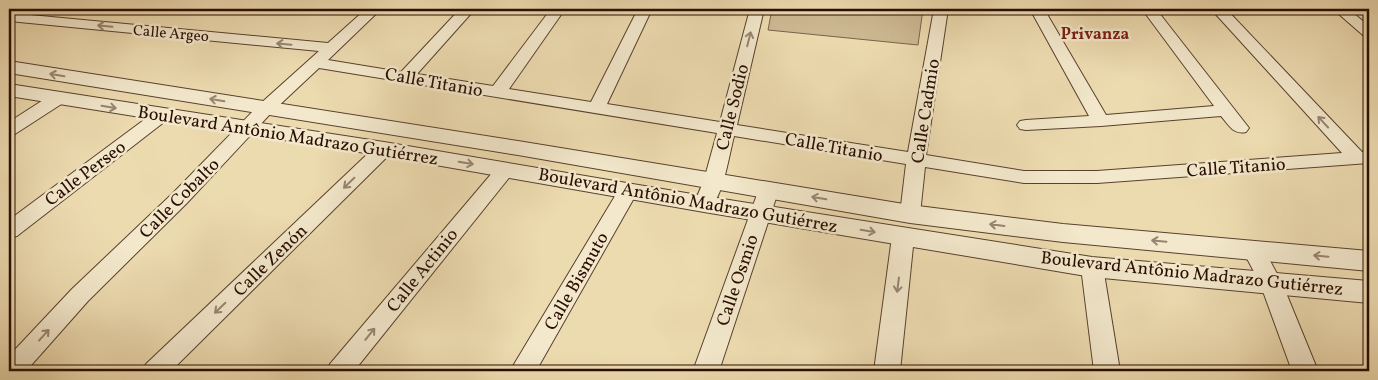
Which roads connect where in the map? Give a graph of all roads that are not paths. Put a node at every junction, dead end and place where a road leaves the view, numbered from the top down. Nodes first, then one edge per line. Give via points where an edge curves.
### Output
1 (374, 9) edge
2 (468, 9) edge
3 (558, 9) edge
4 (644, 9) edge
5 (757, 9) edge
6 (941, 9) edge
7 (1037, 9) edge
8 (1148, 9) edge
9 (1218, 9) edge
10 (1340, 9) edge
11 (9, 17) edge
12 (1369, 33) edge
13 (332, 48) junction
14 (316, 63) junction
15 (9, 68) edge
16 (405, 77) junction
17 (9, 90) edge
18 (497, 93) junction
19 (58, 99) junction
20 (266, 108) junction
21 (596, 109) junction
22 (1225, 110) junction
23 (162, 115) junction
24 (1101, 121) junction
25 (1026, 125) dead end
26 (248, 128) junction
27 (727, 128) junction
28 (1240, 128) dead end
29 (9, 130) edge
30 (384, 149) junction
31 (1363, 157) edge
32 (916, 161) junction
33 (504, 170) junction
34 (714, 180) junction
35 (628, 191) junction
36 (765, 201) junction
37 (704, 204) junction
38 (907, 225) junction
39 (9, 231) edge
40 (1254, 251) junction
41 (1369, 261) edge
42 (1092, 266) junction
43 (1271, 283) junction
44 (1369, 292) edge
45 (11, 371) edge
46 (155, 371) edge
47 (339, 371) edge
48 (523, 371) edge
49 (706, 371) edge
50 (887, 371) edge
51 (1107, 371) edge
52 (1305, 371) edge

1 - 13 street, Calle Cobalto
2 - 16 street
3 - 18 street
4 - 21 street
27 -> 5 street, Calle Sodio
6 - 32 street, Calle Cadmio
7 - 24 street
8 - 22 street
31 -> 9 street
10 - 12 street
13 -> 11 street, Calle Argeo
13 - 14 street, Calle Cobalto
14 - 16 street, Calle Titanio
14 - 20 street, Calle Cobalto
20 -> 15 street, Boulevard Antônio Madrazo Gutiérrez
16 - 18 street, Calle Titanio
17 - 19 street, Boulevard Antônio Madrazo Gutiérrez
18 - 21 street, Calle Titanio
19 -> 23 street, Boulevard Antônio Madrazo Gutiérrez
19 - 29 street
20 - 26 street, Calle Cobalto
20 - 34 street, Boulevard Antônio Madrazo Gutiérrez
21 - 27 street, Calle Titanio
22 - 24 street
22 - 28 street
23 - 26 street, Boulevard Antônio Madrazo Gutiérrez
23 - 39 street, Calle Perseo
24 - 25 street
26 - 30 street, Boulevard Antônio Madrazo Gutiérrez
45 -> 26 street, Calle Cobalto via 80,295
27 - 32 street, Calle Titanio
27 - 34 street, Calle Sodio
30 -> 33 street, Boulevard Antônio Madrazo Gutiérrez
30 -> 46 street, Calle Zenón
31 - 32 street, Calle Titanio via 1057,178 1024,177
32 - 38 street, Calle Cadmio
33 - 35 street, Boulevard Antônio Madrazo Gutiérrez
47 -> 33 street, Calle Actinio
34 - 36 street, Boulevard Antônio Madrazo Gutiérrez
34 - 37 street, Calle Sodio
35 - 37 street, Boulevard Antônio Madrazo Gutiérrez
35 - 48 street, Calle Bismuto
36 - 37 street, Boulevard Antônio Madrazo Gutiérrez
36 - 38 street, Boulevard Antônio Madrazo Gutiérrez
36 - 49 street, Calle Osmio
40 -> 38 street, Boulevard Antônio Madrazo Gutiérrez via 1062,233
38 - 42 street, Boulevard Antônio Madrazo Gutiérrez
38 -> 50 street, Calle Cadmio
41 -> 40 street, Boulevard Antônio Madrazo Gutiérrez
40 - 43 street
42 - 43 street, Boulevard Antônio Madrazo Gutiérrez
42 - 51 street
43 - 44 street, Boulevard Antônio Madrazo Gutiérrez
43 - 52 street

